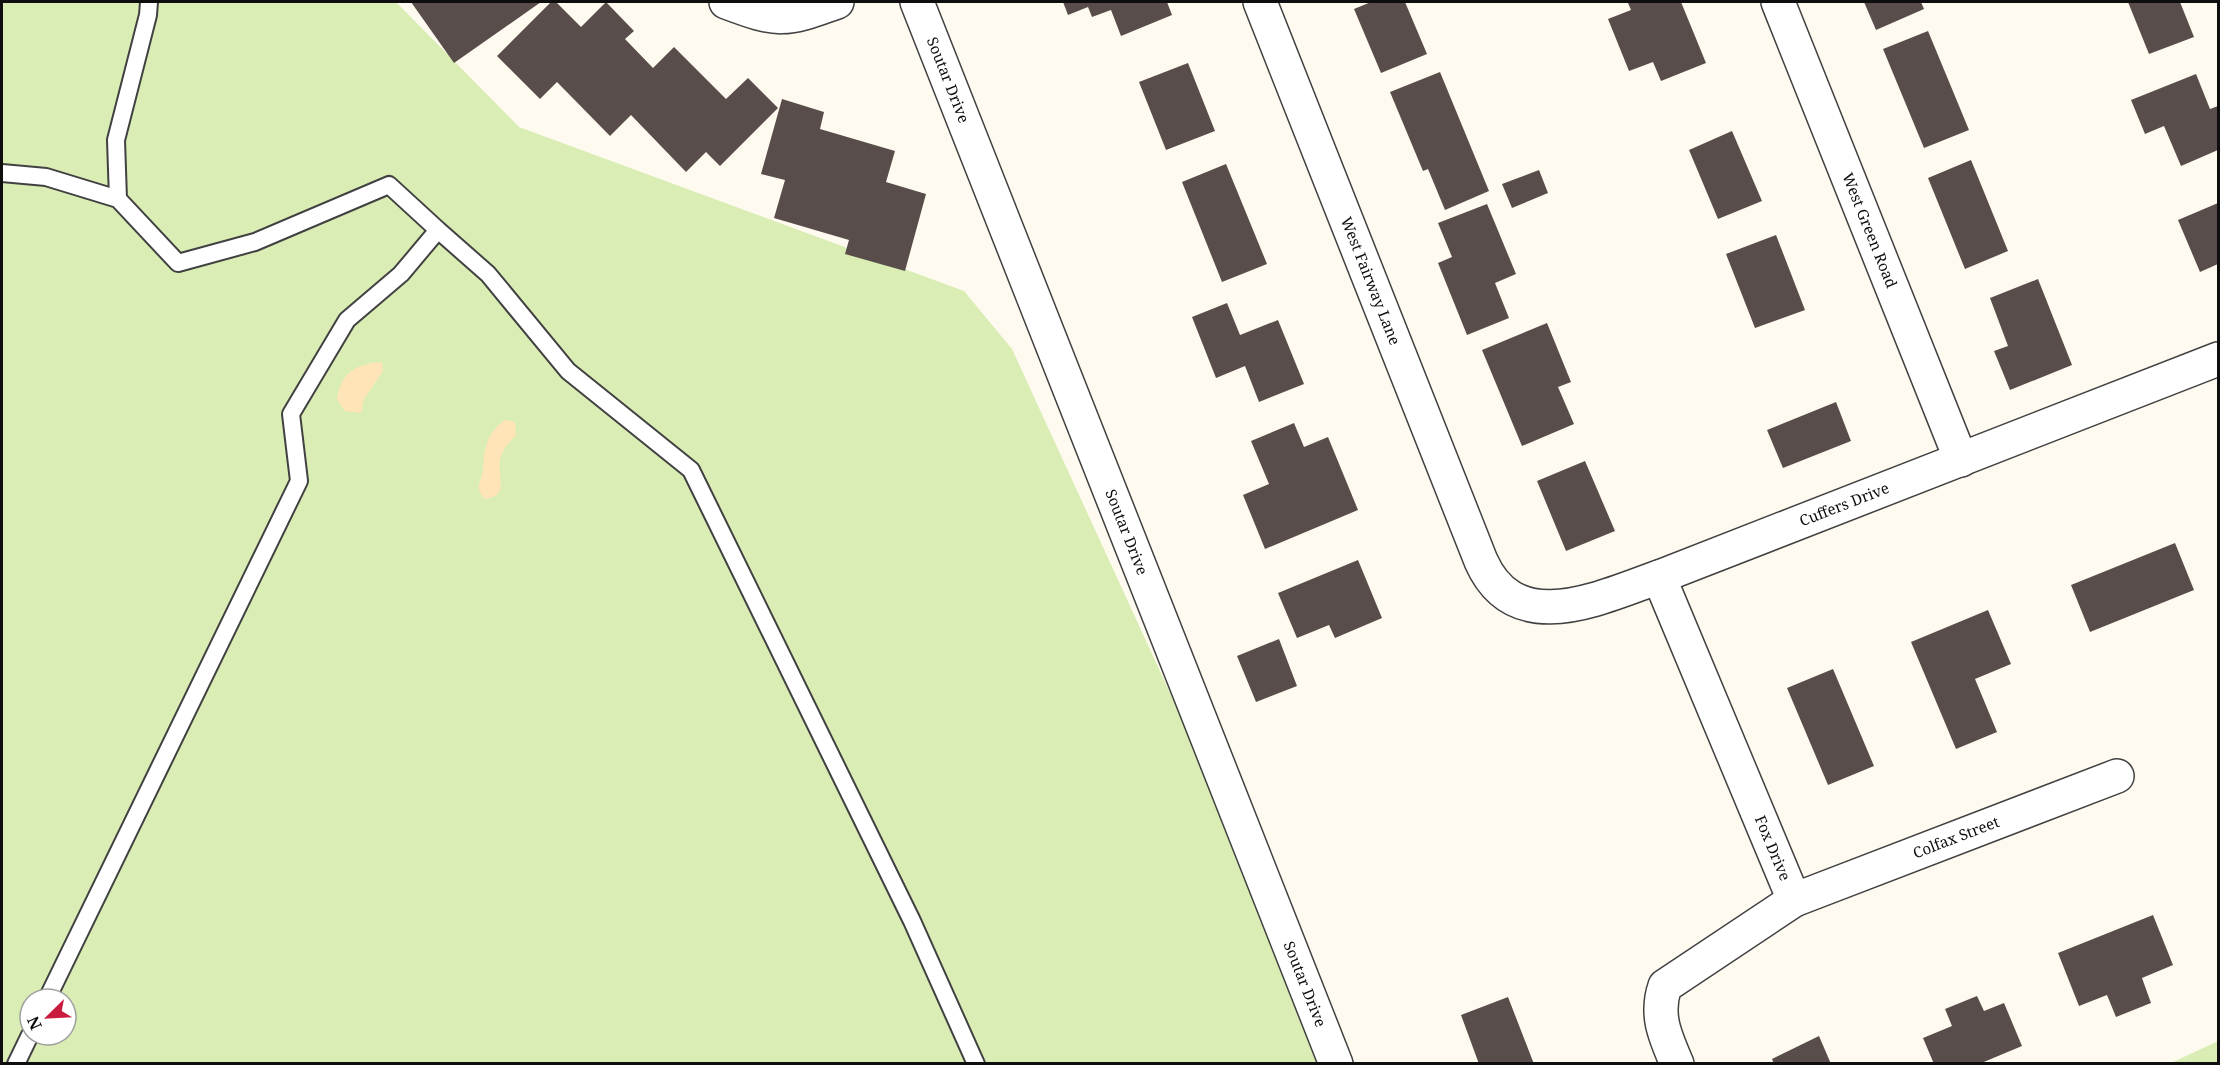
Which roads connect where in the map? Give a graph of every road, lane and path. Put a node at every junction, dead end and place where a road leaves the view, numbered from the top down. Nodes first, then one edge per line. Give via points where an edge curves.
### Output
1 (149, 2) edge
2 (726, 2) edge
3 (837, 2) edge
4 (917, 2) edge
5 (1260, 2) edge
6 (1778, 2) edge
7 (2, 173) edge
8 (118, 199) junction
9 (438, 230) junction
10 (2218, 359) edge
11 (1961, 460) junction
12 (1481, 561) joint
13 (1659, 577) junction
14 (2117, 776) dead end
15 (1794, 900) junction
16 (53, 987) edge
17 (24, 1047) edge
18 (16, 1064) edge
19 (976, 1064) edge
20 (1336, 1064) edge
21 (1677, 1064) edge

1 - 8 lane via 116,140
2 - 3 street via 766,17 787,18
4 - 20 street, Soutar Drive
5 - 12 street, West Fairway Lane
6 - 11 street, West Green Road
7 - 8 lane via 46,177
8 - 9 lane via 178,263 255,242 389,185
9 - 16 lane via 400,274 347,320 291,414 299,481
9 - 19 lane via 488,274 568,371 691,470 912,921
10 - 11 street, Cuffers Drive
11 - 13 street, Cuffers Drive
12 - 13 street, Cuffers Drive via 1486,573 1514,597 1546,609 1578,605
13 - 15 street, Fox Drive
14 - 15 street, Colfax Street
15 - 21 street, Fox Drive via 1665,986 1659,1002 1661,1026
17 - 18 lane

